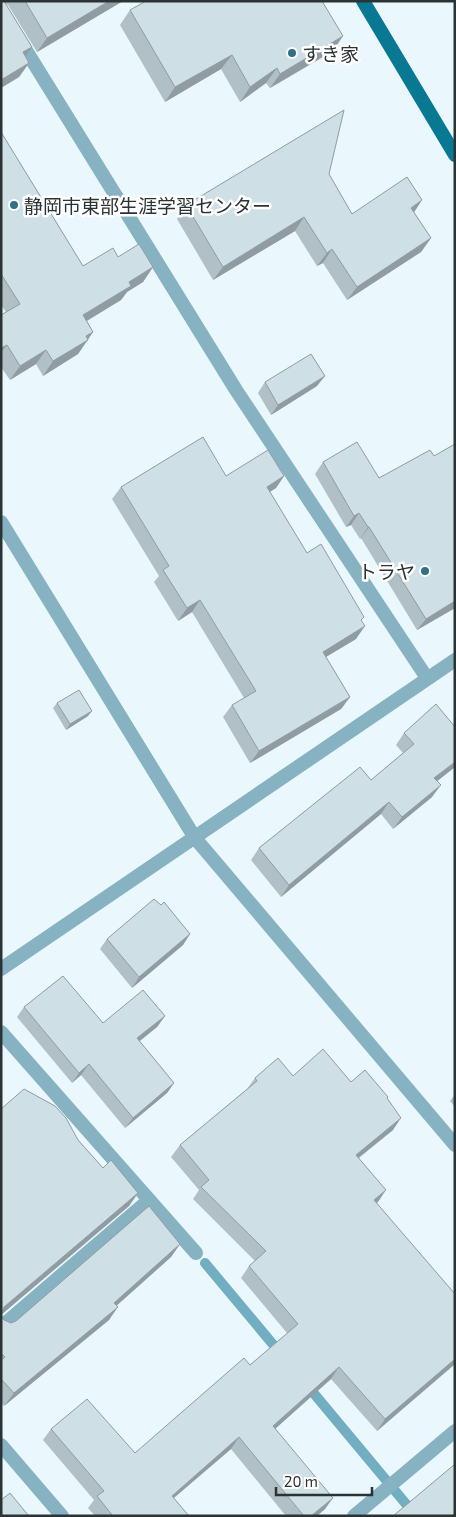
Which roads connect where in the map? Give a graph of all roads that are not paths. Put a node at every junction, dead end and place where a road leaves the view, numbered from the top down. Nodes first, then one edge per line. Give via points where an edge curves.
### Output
1 (363, 1) edge
2 (1, 10) edge
3 (455, 155) edge
4 (1, 522) edge
5 (455, 660) edge
6 (427, 678) junction
7 (195, 838) junction
8 (1, 970) edge
9 (1, 1032) edge
10 (455, 1145) edge
11 (149, 1200) junction
12 (196, 1253) dead end
13 (1, 1327) edge
14 (455, 1431) edge
15 (1, 1444) edge
16 (62, 1516) edge
17 (354, 1516) edge

1 - 3 main road
2 - 6 street via 236,390
4 - 7 street
5 - 6 street
6 - 7 street
7 - 8 street
7 - 10 street
9 - 11 street
11 - 12 street
11 - 13 street
14 - 17 street
15 - 16 street

